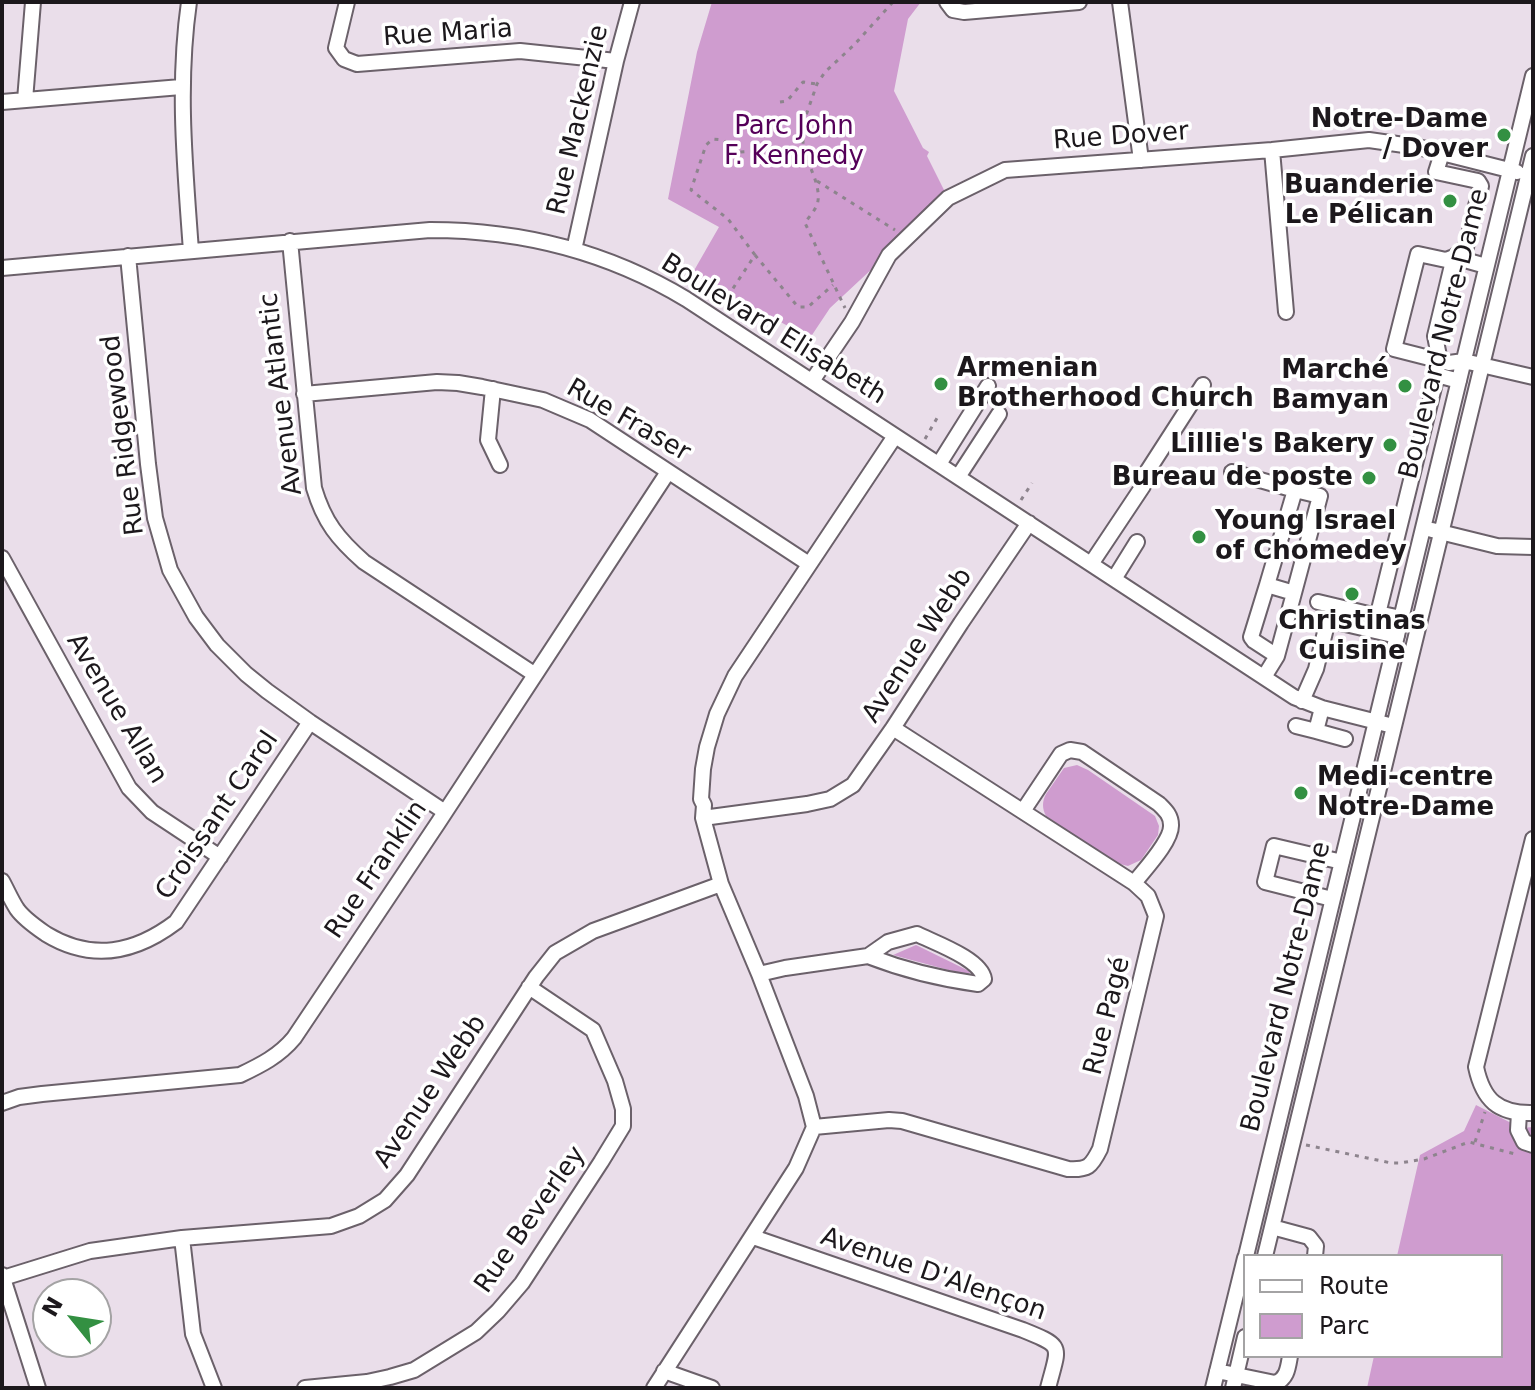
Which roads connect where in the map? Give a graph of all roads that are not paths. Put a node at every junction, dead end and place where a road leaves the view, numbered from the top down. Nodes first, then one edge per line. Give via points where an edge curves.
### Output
1 (33, 2) edge
2 (189, 2) edge
3 (347, 2) edge
4 (632, 2) edge
5 (947, 2) edge
6 (1079, 2) edge
7 (1120, 2) edge
8 (616, 61) junction
9 (1533, 76) edge
10 (181, 87) junction
11 (25, 100) junction
12 (2, 102) edge
13 (1272, 150) junction
14 (1442, 153) junction
15 (1533, 156) edge
16 (1141, 160) junction
17 (1510, 170) junction
18 (1529, 175) junction
19 (1476, 209) junction
20 (1499, 215) junction
21 (290, 241) junction
22 (574, 250) junction
23 (191, 251) junction
24 (128, 256) junction
25 (1454, 257) junction
26 (1486, 266) junction
27 (2, 268) edge
28 (1286, 312) dead end
29 (1464, 361) junction
30 (1482, 365) junction
31 (1438, 368) junction
32 (1533, 377) edge
33 (812, 381) junction
34 (1459, 381) junction
35 (1203, 385) dead end
36 (988, 386) dead end
37 (493, 389) junction
38 (304, 394) junction
39 (999, 414) dead end
40 (895, 436) junction
41 (1417, 452) junction
42 (1440, 458) junction
43 (939, 464) junction
44 (500, 465) dead end
45 (668, 472) junction
46 (1232, 472) dead end
47 (958, 477) junction
48 (1295, 490) junction
49 (1029, 523) junction
50 (1423, 527) junction
51 (1441, 532) junction
52 (1137, 542) dead end
53 (1533, 547) edge
54 (2, 558) edge
55 (809, 564) junction
56 (1091, 564) junction
57 (1114, 579) junction
58 (1267, 585) junction
59 (1294, 593) junction
60 (1318, 602) dead end
61 (1401, 618) junction
62 (1376, 623) junction
63 (1397, 636) junction
64 (1277, 656) junction
65 (534, 674) junction
66 (1264, 677) junction
67 (1302, 701) junction
68 (1322, 708) junction
69 (1376, 721) junction
70 (310, 722) junction
71 (1296, 726) dead end
72 (1393, 726) junction
73 (893, 728) junction
74 (1316, 731) junction
75 (1345, 739) dead end
76 (1023, 811) junction
77 (445, 812) junction
78 (703, 818) junction
79 (1533, 839) edge
80 (220, 857) junction
81 (1342, 862) junction
82 (2, 881) edge
83 (1134, 883) junction
84 (721, 884) junction
85 (1332, 899) junction
86 (868, 956) junction
87 (759, 974) junction
88 (529, 987) junction
89 (2, 1103) edge
90 (1526, 1113) edge
91 (814, 1127) junction
92 (1533, 1145) edge
93 (1272, 1227) junction
94 (753, 1237) junction
95 (182, 1238) junction
96 (1246, 1254) edge
97 (1265, 1254) edge
98 (1315, 1254) edge
99 (1243, 1265) edge
100 (2, 1276) edge
101 (1243, 1345) edge
102 (1290, 1358) edge
103 (664, 1371) junction
104 (1217, 1371) junction
105 (1234, 1382) edge
106 (38, 1388) edge
107 (214, 1388) edge
108 (305, 1388) edge
109 (654, 1388) edge
110 (712, 1388) edge
111 (1048, 1388) edge
112 (1213, 1388) edge

1 - 11 street
2 - 10 street
3 - 8 street, Rue Maria via 336,48 357,64 520,51
4 - 8 street, Rue Mackenzie
5 - 6 street via 964,12
7 - 16 street
8 - 22 street, Rue Mackenzie
9 - 17 street, Boulevard Notre-Dame
10 - 11 street
10 - 23 street
11 - 12 street
13 - 14 street, Rue Dover via 1369,140
13 - 16 street, Rue Dover
13 - 28 street
14 - 17 street, Rue Dover
14 - 19 street via 1436,172 1480,183
15 - 18 street, Boulevard Notre-Dame
16 - 33 street, Rue Dover via 1005,170 948,198 889,255
17 - 18 street, Rue Dover
17 - 20 street, Boulevard Notre-Dame
18 - 30 street, Boulevard Notre-Dame
19 - 20 street
19 - 25 street via 1466,247
20 - 26 street, Boulevard Notre-Dame
21 - 22 street, Boulevard Elisabeth via 458,230
21 - 23 street, Boulevard Elisabeth
21 - 38 street, Avenue Atlantic
22 - 33 street, Boulevard Elisabeth via 666,287
23 - 24 street, Boulevard Elisabeth
24 - 27 street, Boulevard Elisabeth
24 - 70 street, Rue Ridgewood via 152,506 170,570 217,645
25 - 26 street
25 - 31 street via 1435,336
25 - 31 street via 1418,254 1394,349
26 - 29 street, Boulevard Notre-Dame
29 - 30 street
29 - 31 street
29 - 34 street, Boulevard Notre-Dame
30 - 32 street
30 - 51 street, Boulevard Notre-Dame
31 - 34 street
31 - 41 street
33 - 40 street, Boulevard Elisabeth
34 - 42 street, Boulevard Notre-Dame
35 - 56 street
36 - 43 street
37 - 38 street, Rue Fraser via 437,382
37 - 44 street via 488,440
37 - 45 street, Rue Fraser via 543,400 590,420
38 - 65 street, Avenue Atlantic via 314,488 338,538 364,562
39 - 47 street
40 - 43 street, Boulevard Elisabeth
40 - 55 street
41 - 42 street
41 - 62 street
42 - 50 street, Boulevard Notre-Dame
43 - 47 street, Boulevard Elisabeth
45 - 55 street, Rue Fraser
45 - 65 street, Rue Franklin
46 - 48 street
47 - 49 street, Boulevard Elisabeth
48 - 58 street
48 - 59 street via 1320,496
49 - 56 street, Boulevard Elisabeth
49 - 73 street, Avenue Webb
50 - 51 street
50 - 61 street, Boulevard Notre-Dame
51 - 53 street via 1497,546
51 - 72 street, Boulevard Notre-Dame
52 - 57 street
54 - 80 street, Avenue Allan via 129,788 152,812
55 - 78 street via 735,676 717,714 703,769
56 - 57 street, Boulevard Elisabeth
57 - 66 street, Boulevard Elisabeth
58 - 59 street
58 - 64 street via 1251,637
59 - 64 street
60 - 62 street
61 - 62 street via 1387,615
61 - 63 street, Boulevard Notre-Dame
62 - 63 street
62 - 67 street via 1328,620
63 - 69 street, Boulevard Notre-Dame
64 - 66 street
65 - 77 street, Rue Franklin
66 - 67 street, Boulevard Elisabeth
67 - 68 street, Boulevard Elisabeth
68 - 69 street, Boulevard Elisabeth
68 - 74 street
69 - 72 street, Boulevard Elisabeth
69 - 81 street, Boulevard Notre-Dame
70 - 77 street, Rue Ridgewood
70 - 80 street, Croissant Carol
71 - 74 street
72 - 93 street, Boulevard Notre-Dame
73 - 76 street, Rue Pagé
73 - 78 street, Avenue Webb via 853,785 830,799
74 - 75 street
76 - 83 street, Rue Pagé
76 - 83 street via 1061,754 1082,752 1169,814 1169,836
77 - 89 street, Rue Franklin via 294,1038 263,1065 240,1075 42,1094
78 - 84 street
79 - 90 street via 1476,1067 1489,1099 1501,1108
80 - 82 street, Croissant Carol via 176,922 139,944 109,951 68,944 40,930 18,911
81 - 85 street, Boulevard Notre-Dame
81 - 85 street via 1274,846 1265,882
83 - 91 street, Rue Pagé via 1148,896 1156,916 1093,1164 1068,1169 902,1121
84 - 87 street
84 - 88 street, Avenue Webb via 568,943
85 - 96 street, Boulevard Notre-Dame
86 - 86 street via 946,979 978,984 984,979 970,960 917,934 888,942
86 - 87 street
87 - 91 street
88 - 95 street, Avenue Webb via 407,1175 385,1200 331,1226
88 - 108 street, Rue Beverley via 593,1030 615,1081 623,1126 522,1283 476,1332 402,1374
90 - 92 street via 1518,1130 1524,1142
91 - 94 street via 796,1168
93 - 97 street, Boulevard Notre-Dame
93 - 98 street via 1309,1237
94 - 103 street
94 - 111 street, Avenue D'Alençon via 1052,1342 1056,1348
95 - 100 street, Avenue Webb via 90,1251
95 - 107 street via 193,1334
99 - 104 street, Boulevard Notre-Dame
100 - 106 street
101 - 105 street
102 - 105 street via 1279,1382
103 - 109 street
103 - 110 street
104 - 105 street
104 - 112 street, Boulevard Notre-Dame

